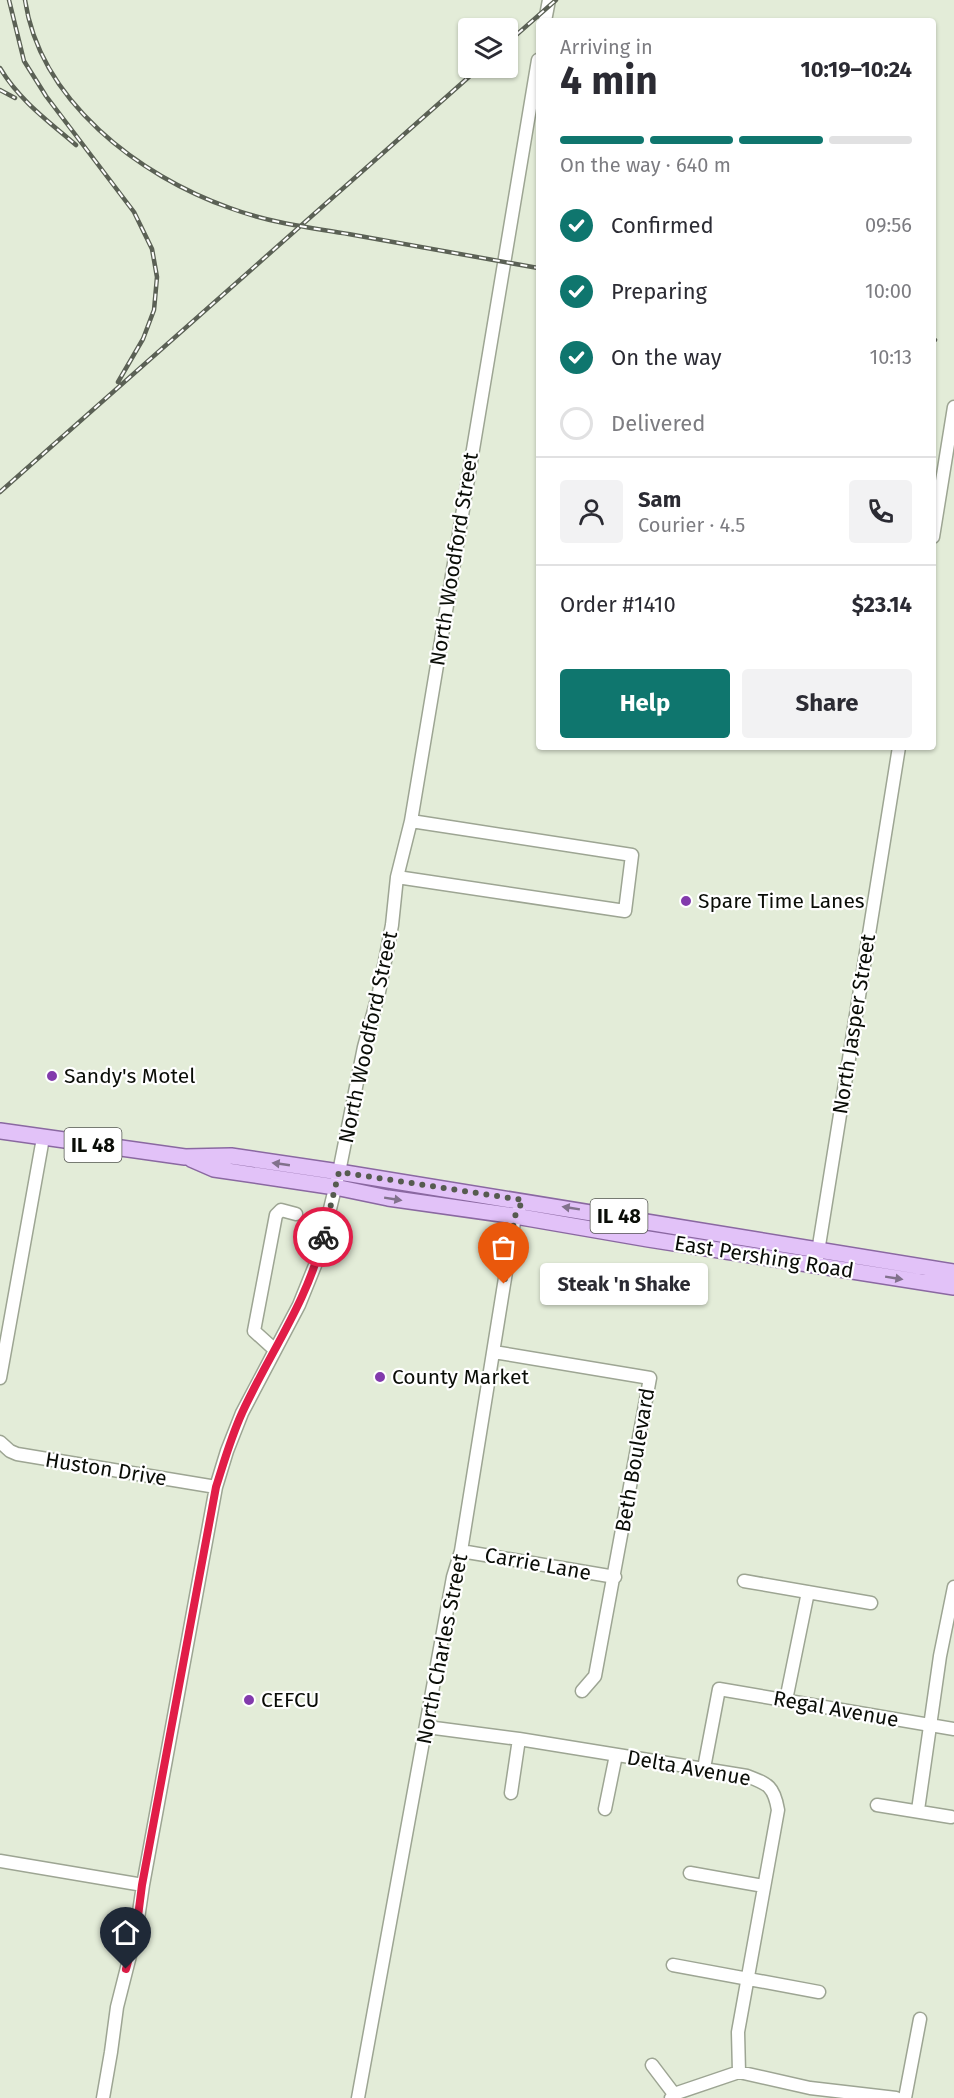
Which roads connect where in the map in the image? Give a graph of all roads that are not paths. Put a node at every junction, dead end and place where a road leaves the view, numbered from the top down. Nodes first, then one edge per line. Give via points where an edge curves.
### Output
1 (549, 0) edge
2 (546, 18) edge
3 (536, 72) edge
4 (954, 407) edge
5 (936, 518) edge
6 (899, 750) edge
7 (411, 821) junction
8 (398, 878) junction
9 (0, 1131) edge
10 (43, 1138) junction
11 (185, 1157) junction
12 (339, 1172) junction
13 (335, 1187) junction
14 (523, 1200) junction
15 (296, 1214) dead end
16 (515, 1216) junction
17 (818, 1249) junction
18 (816, 1265) junction
19 (954, 1272) edge
20 (954, 1287) edge
21 (275, 1350) junction
22 (494, 1352) junction
23 (0, 1378) edge
24 (0, 1442) edge
25 (216, 1487) junction
26 (461, 1551) junction
27 (615, 1577) junction
28 (744, 1581) dead end
29 (954, 1589) edge
30 (808, 1592) junction
31 (871, 1603) dead end
32 (940, 1656) junction
33 (954, 1658) edge
34 (582, 1691) dead end
35 (786, 1700) junction
36 (930, 1725) junction
37 (427, 1727) junction
38 (954, 1729) edge
39 (519, 1739) junction
40 (616, 1755) junction
41 (704, 1768) junction
42 (511, 1793) dead end
43 (877, 1805) dead end
44 (605, 1809) dead end
45 (918, 1810) junction
46 (951, 1817) dead end
47 (0, 1861) edge
48 (690, 1873) dead end
49 (142, 1885) junction
50 (764, 1886) junction
51 (673, 1965) dead end
52 (746, 1979) junction
53 (819, 1992) dead end
54 (920, 2019) dead end
55 (652, 2065) dead end
56 (739, 2072) junction
57 (809, 2093) edge
58 (673, 2096) edge
59 (103, 2098) edge
60 (358, 2098) edge
61 (896, 2098) edge
62 (905, 2098) edge

1 - 2 street
3 - 7 street, North Woodford Street
4 - 5 street
6 - 17 street, North Jasper Street
7 - 8 street, North Woodford Street
7 - 8 street via 632,855 625,911
8 - 12 street, North Woodford Street via 381,981
9 - 10 main road, East Pershing Road / IL 48
10 - 11 main road, East Pershing Road / IL 48
10 - 23 street
12 -> 11 main road, East Pershing Road / IL 48 via 231,1156
11 - 13 main road, East Pershing Road / IL 48 via 214,1169
12 - 13 street, North Woodford Street
12 - 14 main road, East Pershing Road / IL 48
13 -> 16 main road, East Pershing Road / IL 48
13 - 21 street, North Woodford Street via 318,1258
14 - 16 street, North Charles Street
17 -> 14 main road, East Pershing Road / IL 48
15 - 21 street via 281,1210 276,1215 254,1331
16 - 18 main road, East Pershing Road / IL 48
16 - 22 street, North Charles Street
17 - 18 street, North Jasper Street
17 - 19 main road, East Pershing Road / IL 48
18 -> 20 main road, East Pershing Road / IL 48
21 - 25 street, North Woodford Street via 242,1413
22 - 26 street, North Charles Street
22 - 27 street, Beth Boulevard via 650,1378
24 - 25 street, Huston Drive via 10,1451 28,1456
25 - 49 street, North Woodford Street
26 - 27 street, Carrie Lane
26 - 37 street, North Charles Street
27 - 34 street, Beth Boulevard via 595,1676
28 - 30 street
29 - 32 street
30 - 31 street
30 - 35 street
32 - 33 street
32 - 36 street
35 - 36 street, Regal Avenue
35 - 41 street, Regal Avenue via 719,1689
36 - 38 street, Regal Avenue
36 - 45 street
37 - 39 street, Delta Avenue
37 - 60 street, North Charles Street
39 - 40 street, Delta Avenue
39 - 42 street
40 - 41 street, Delta Avenue
40 - 44 street
41 - 50 street, Delta Avenue via 747,1776 766,1784 775,1793 778,1810
43 - 45 street
45 - 46 street
47 - 49 street
48 - 50 street
49 - 59 street, North Woodford Street
50 - 52 street, Delta Avenue
51 - 52 street
52 - 53 street
52 - 56 street, Delta Avenue via 738,2032
54 - 62 street
55 - 58 street
56 - 57 street
56 - 58 street
57 - 61 street

